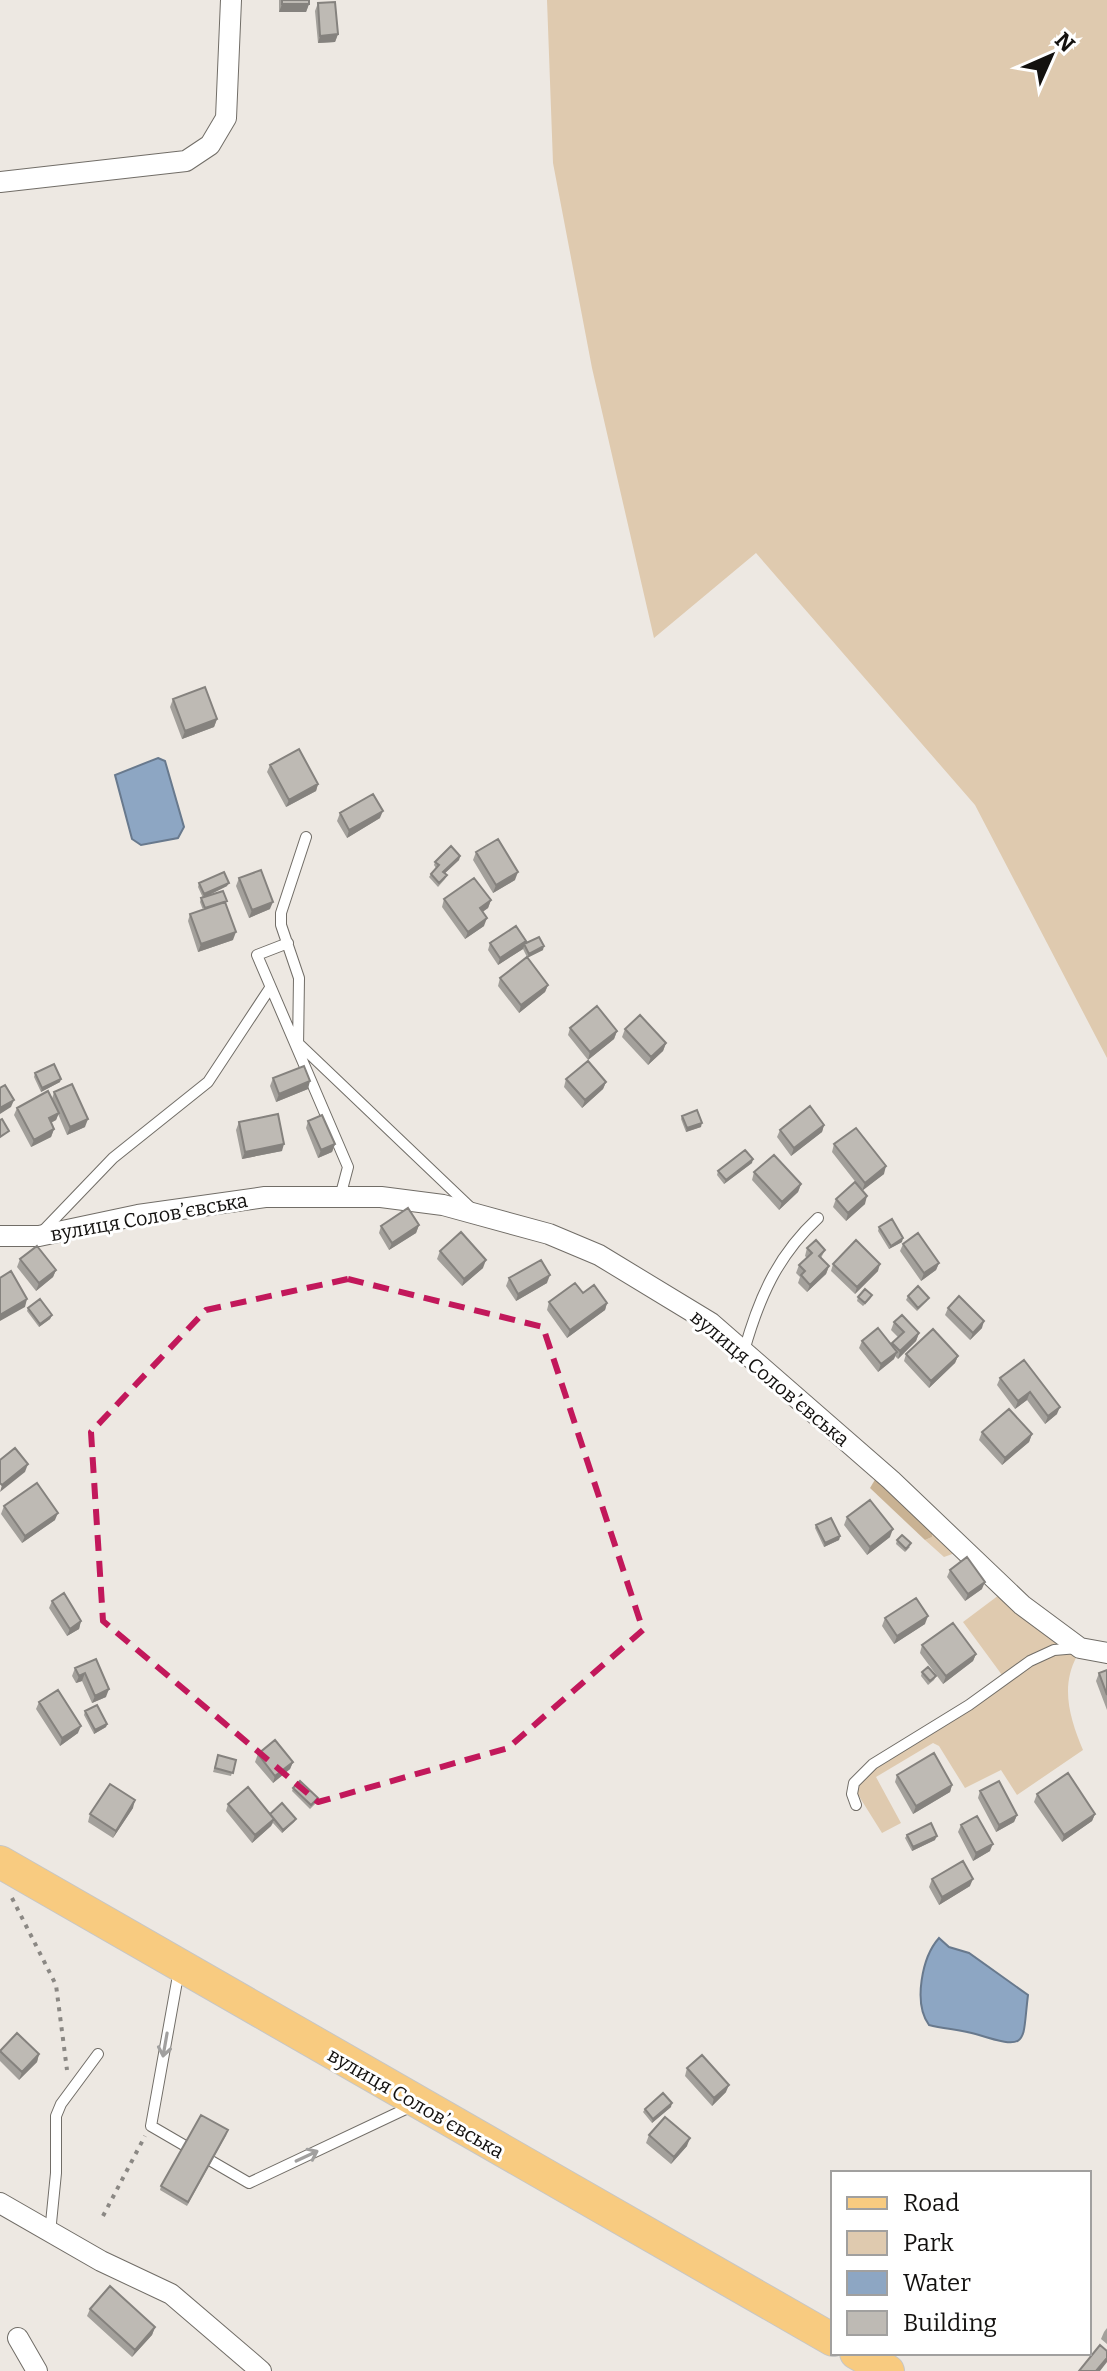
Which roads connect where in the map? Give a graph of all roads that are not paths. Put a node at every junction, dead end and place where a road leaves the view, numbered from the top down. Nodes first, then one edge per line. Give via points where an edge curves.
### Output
1 (231, 0) edge
2 (0, 182) edge
3 (306, 837) dead end
4 (288, 943) junction
5 (270, 988) junction
6 (298, 1047) junction
7 (339, 1198) junction
8 (477, 1214) junction
9 (818, 1218) dead end
10 (0, 1236) edge
11 (39, 1236) junction
12 (744, 1351) junction
13 (1080, 1648) junction
14 (1107, 1653) edge
15 (856, 1805) dead end
16 (3, 1873) edge
17 (179, 1968) junction
18 (98, 2054) dead end
19 (417, 2104) junction
20 (0, 2203) edge
21 (50, 2233) junction
22 (18, 2338) dead end
23 (831, 2339) edge
24 (860, 2355) edge
25 (37, 2371) edge
26 (261, 2371) edge
27 (888, 2371) edge

1 - 2 street via 226,118 210,145 186,161
3 - 4 lane via 281,913
4 - 5 lane via 257,955
4 - 6 lane via 299,978
5 - 6 lane
5 - 11 lane via 208,1082 113,1158
6 - 7 lane via 348,1167
6 - 8 lane
7 - 8 street, вулиця Соловʼєвська via 381,1197
7 - 11 street, вулиця Соловʼєвська via 265,1197
8 - 12 street, вулиця Соловʼєвська via 599,1255 711,1323
9 - 12 lane via 776,1266
10 - 11 street, вулиця Соловʼєвська
12 - 13 street, вулиця Соловʼєвська via 1022,1605
13 - 14 street, вулиця Соловʼєвська
13 - 15 lane via 1054,1650 1030,1661 873,1764 854,1783
16 - 17 main road, вулиця Соловʼєвська
17 - 19 main road, вулиця Соловʼєвська
17 -> 19 lane via 151,2126 249,2183
18 - 21 lane via 56,2116
19 - 23 main road, вулиця Соловʼєвська
20 - 21 street
21 - 26 street via 171,2294
22 - 25 street
24 - 27 main road

